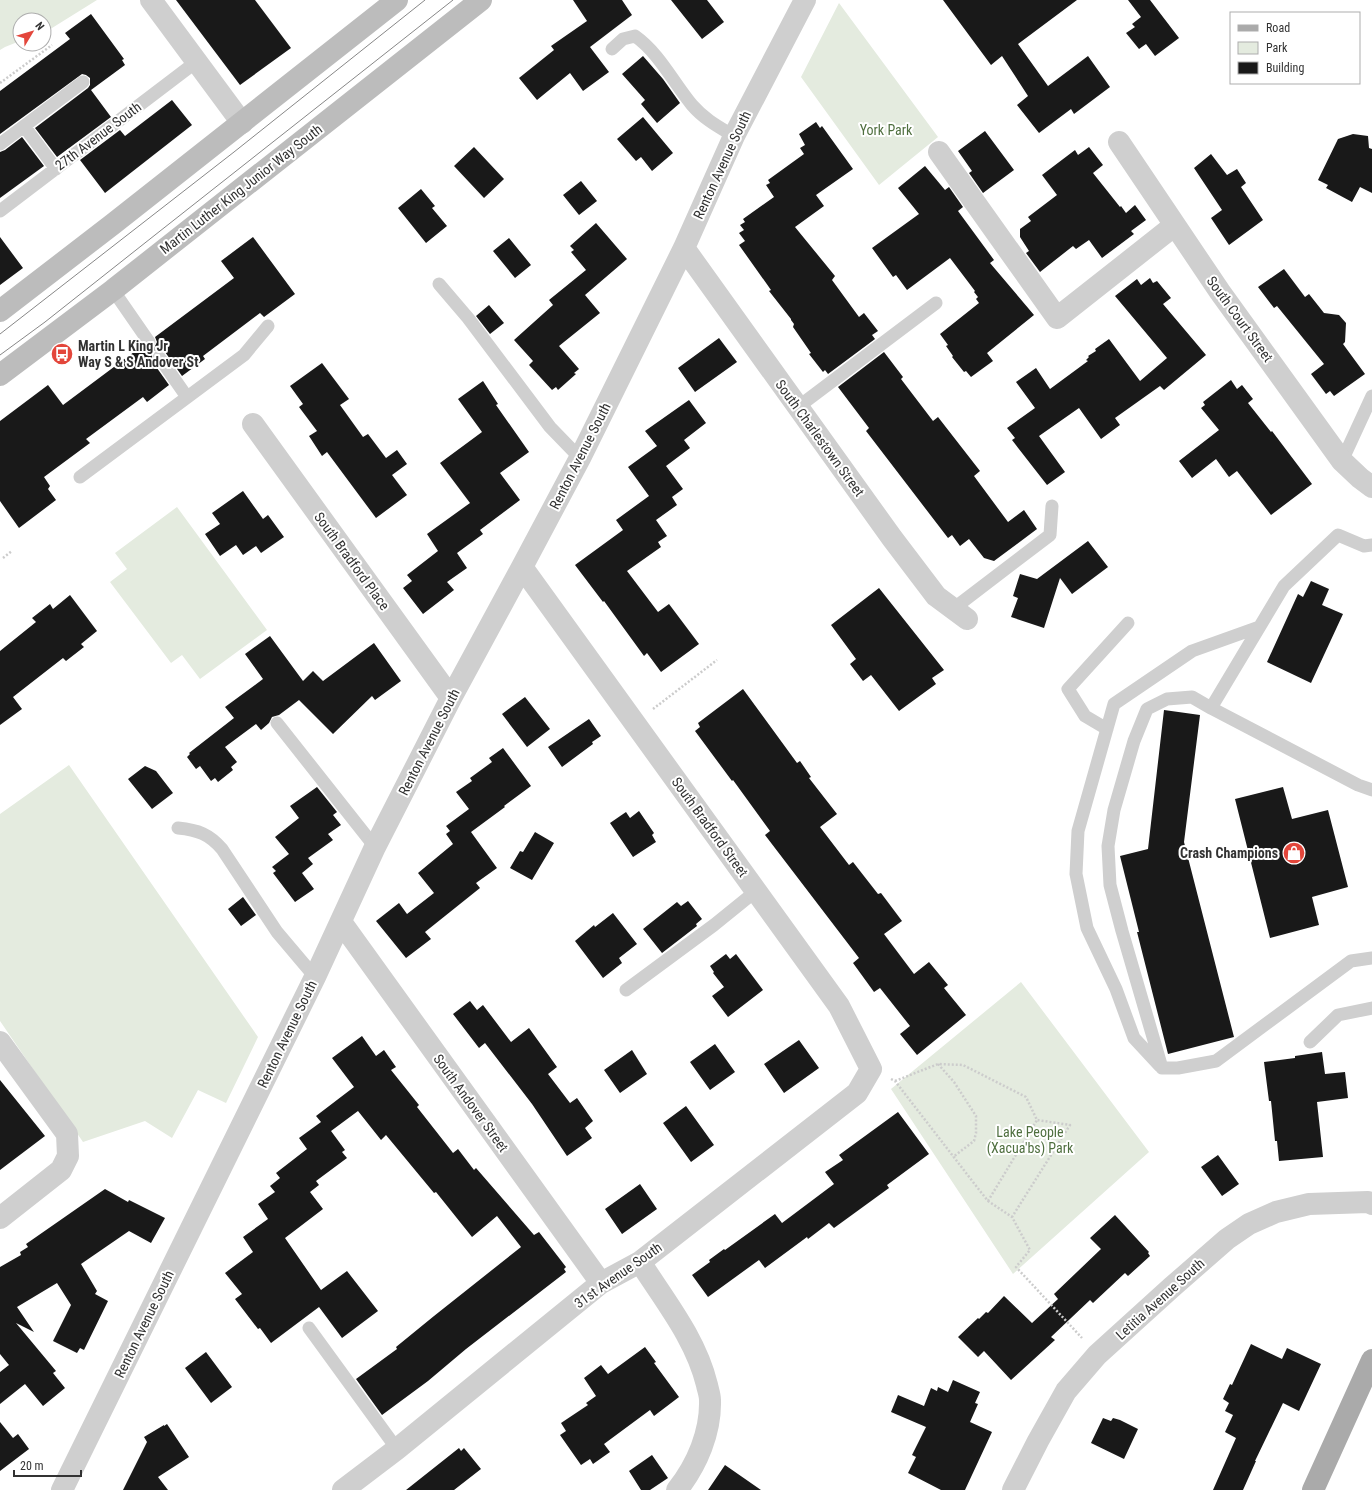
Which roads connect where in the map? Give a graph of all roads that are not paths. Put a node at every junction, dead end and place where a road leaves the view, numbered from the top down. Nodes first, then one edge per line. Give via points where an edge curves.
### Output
1 (151, 0) edge
2 (481, 0) edge
3 (805, 0) edge
4 (393, 1) edge
5 (612, 49) dead end
6 (196, 62) junction
7 (83, 82) dead end
8 (242, 123) junction
9 (24, 126) junction
10 (734, 136) junction
11 (1119, 142) dead end
12 (0, 144) edge
13 (938, 152) dead end
14 (56, 168) junction
15 (0, 211) edge
16 (1175, 225) junction
17 (684, 248) junction
18 (439, 284) dead end
19 (113, 290) junction
20 (936, 303) dead end
21 (0, 312) edge
22 (268, 326) dead end
23 (149, 342) dead end
24 (159, 357) dead end
25 (0, 376) edge
26 (1372, 396) edge
27 (187, 397) junction
28 (798, 407) junction
29 (253, 424) dead end
30 (580, 458) junction
31 (1342, 461) junction
32 (80, 477) dead end
33 (1372, 487) edge
34 (1052, 506) dead end
35 (1372, 545) edge
36 (522, 567) junction
37 (960, 614) joint
38 (1128, 623) dead end
39 (1259, 627) junction
40 (451, 698) junction
41 (1211, 708) junction
42 (277, 723) dead end
43 (1107, 730) junction
44 (1372, 790) edge
45 (178, 828) dead end
46 (375, 847) junction
47 (756, 891) junction
48 (341, 922) junction
49 (1372, 958) edge
50 (315, 977) junction
51 (626, 990) dead end
52 (1372, 1008) edge
53 (0, 1042) edge
54 (1310, 1042) dead end
55 (1162, 1068) junction
56 (857, 1093) joint
57 (1372, 1204) edge
58 (0, 1218) edge
59 (640, 1262) junction
60 (601, 1283) junction
61 (309, 1328) dead end
62 (1372, 1360) edge
63 (397, 1449) junction
64 (62, 1490) edge
65 (343, 1490) edge
66 (677, 1490) edge
67 (1013, 1490) edge
68 (1313, 1490) edge

1 - 6 street
2 - 19 main road, Martin Luther King Junior Way South
3 - 10 street, Renton Avenue South
4 - 8 main road
5 - 10 lane via 623,39 635,36 644,42 692,105 709,122
6 - 8 street
6 - 14 lane, 27th Avenue South
7 - 9 lane
8 - 21 main road
9 - 12 lane
9 - 14 lane
10 - 17 street, Renton Avenue South
11 - 16 street, South Court Street
13 - 16 street via 1056,318
14 - 15 lane, 27th Avenue South
16 - 31 street, South Court Street
17 - 28 street, South Charlestown Street
17 - 30 street, Renton Avenue South
18 - 30 lane via 468,318 550,427
19 - 23 lane
19 - 25 main road, Martin Luther King Junior Way South
20 - 28 lane
22 - 27 lane via 244,355
24 - 27 lane
26 - 31 lane
27 - 32 lane
28 - 37 street, South Charlestown Street via 936,596
29 - 40 street, South Bradford Place
30 - 36 street, Renton Avenue South
31 - 33 street, South Court Street
34 - 37 lane via 1050,535
35 - 39 lane via 1364,546 1338,535 1284,586
36 - 40 street, Renton Avenue South
36 - 47 street, South Bradford Street
38 - 43 lane via 1068,689 1085,716
39 - 41 lane
39 - 43 lane via 1192,651 1114,704
40 - 46 street, Renton Avenue South
41 - 44 lane
41 - 55 lane via 1192,697 1167,699 1147,709 1134,741 1114,810 1108,846 1110,885
42 - 46 lane
43 - 55 lane via 1078,832 1076,874 1087,928 1116,989 1134,1038
45 - 50 lane via 200,832 216,842 277,932
46 - 48 street, Renton Avenue South
47 - 51 lane
47 - 56 street, South Bradford Street via 839,1006 871,1070
48 - 50 street, Renton Avenue South
48 - 60 street, South Andover Street
49 - 55 lane via 1351,960 1216,1061 1178,1068
50 - 64 street, Renton Avenue South
52 - 54 lane via 1338,1015
53 - 58 street via 67,1134 68,1156 61,1170
56 - 59 street, 31st Avenue South
57 - 67 street, Letitia Avenue South via 1309,1204 1276,1212 1249,1224 1226,1239 1097,1356 1066,1392
59 - 60 street, 31st Avenue South
59 - 66 street via 693,1345 704,1371 710,1399 708,1424 700,1453
60 - 63 street, 31st Avenue South
61 - 63 lane
62 - 68 main road
63 - 65 street, 31st Avenue South

